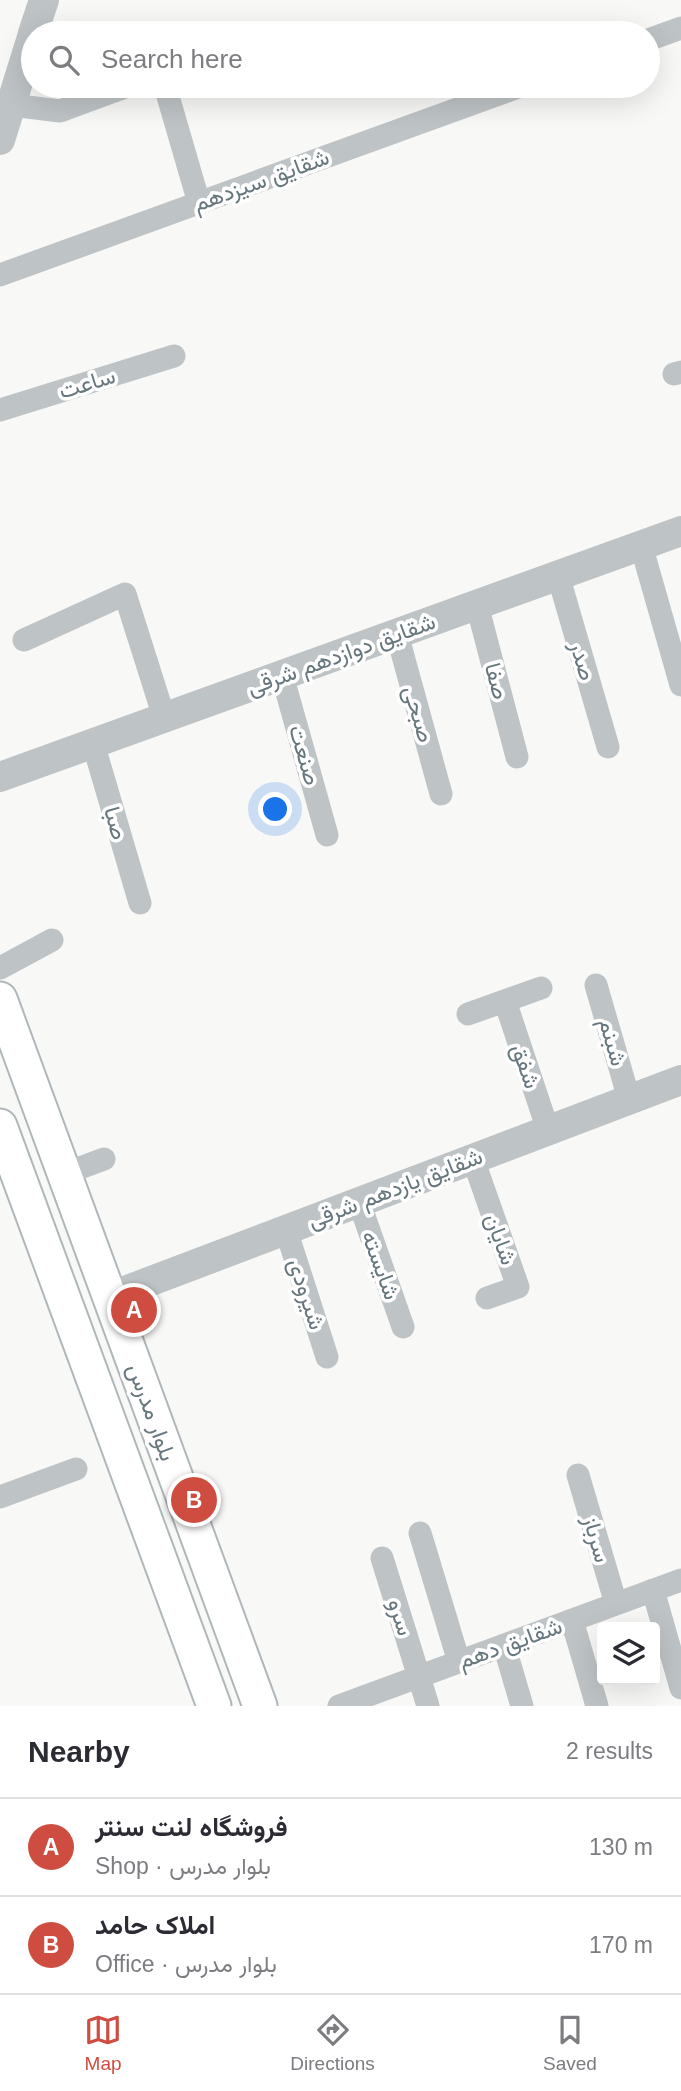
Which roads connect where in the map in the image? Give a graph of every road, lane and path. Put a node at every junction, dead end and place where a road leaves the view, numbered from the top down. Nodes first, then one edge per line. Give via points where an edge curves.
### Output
1 (44, 0) edge
2 (37, 21) edge
3 (681, 28) edge
4 (660, 36) edge
5 (21, 73) edge
6 (95, 98) edge
7 (168, 98) edge
8 (488, 98) edge
9 (11, 105) junction
10 (0, 140) edge
11 (199, 203) junction
12 (0, 275) edge
13 (174, 356) dead end
14 (0, 410) edge
15 (681, 531) edge
16 (641, 545) junction
17 (558, 575) junction
18 (477, 605) junction
19 (397, 634) junction
20 (24, 640) dead end
21 (282, 675) junction
22 (681, 685) edge
23 (164, 717) junction
24 (93, 743) junction
25 (608, 747) dead end
26 (517, 757) dead end
27 (0, 777) edge
28 (441, 794) dead end
29 (327, 835) dead end
30 (139, 903) dead end
31 (52, 940) dead end
32 (0, 968) edge
33 (596, 985) dead end
34 (541, 988) dead end
35 (0, 999) edge
36 (505, 1001) junction
37 (468, 1014) dead end
38 (681, 1080) edge
39 (629, 1100) junction
40 (0, 1126) edge
41 (548, 1130) junction
42 (104, 1159) dead end
43 (473, 1159) junction
44 (64, 1174) junction
45 (359, 1202) junction
46 (286, 1230) junction
47 (109, 1297) junction
48 (487, 1298) dead end
49 (403, 1327) dead end
50 (327, 1357) dead end
51 (76, 1469) dead end
52 (578, 1475) dead end
53 (0, 1497) edge
54 (420, 1533) dead end
55 (382, 1558) dead end
56 (681, 1580) edge
57 (653, 1590) junction
58 (616, 1604) junction
59 (572, 1620) junction
60 (504, 1645) junction
61 (459, 1662) junction
62 (419, 1676) junction
63 (681, 1688) edge
64 (214, 1706) edge
65 (260, 1706) edge
66 (339, 1706) edge
67 (428, 1706) edge
68 (522, 1706) edge
69 (597, 1706) edge

1 - 2 street
3 - 4 street
5 - 9 street
6 - 9 street via 60,111
7 - 11 street
8 - 11 street, شقایق سیزدهم
9 - 10 street
11 - 12 street, شقایق سیزدهم
13 - 14 street, ساعت
15 - 16 street, شقایق دوازدهم شرقی
16 - 17 street, شقایق دوازدهم شرقی
16 - 22 street
17 - 18 street, شقایق دوازدهم شرقی
17 - 25 street, صدر
18 - 19 street, شقایق دوازدهم شرقی
18 - 26 street, صفا
19 - 21 street, شقایق دوازدهم شرقی
19 - 28 street, صبحی
20 - 23 street via 125,594
21 - 23 street, شقایق دوازدهم شرقی
21 - 29 street, صنعت
23 - 24 street, شقایق دوازدهم شرقی
24 - 27 street, شقایق دوازدهم شرقی
24 - 30 street, صبا
31 - 32 street
33 - 39 street, شبنم
34 - 36 street
35 - 44 main road, بلوار مدرس
36 - 37 street
36 - 41 street, شفق
38 - 39 street, شقایق یازدهم شرقی
39 - 41 street, شقایق یازدهم شرقی
40 - 64 main road, بلوار مدرس
41 - 43 street, شقایق یازدهم شرقی
42 - 44 street
43 - 45 street, شقایق یازدهم شرقی
43 - 48 street, شایان via 518,1287
44 - 47 main road, بلوار مدرس
45 - 46 street, شقایق یازدهم شرقی
45 - 49 street, شایسته
46 - 47 street, شقایق یازدهم شرقی
46 - 50 street, شیرودی
47 - 65 main road, بلوار مدرس
51 - 53 street
52 - 58 street, سرباز
54 - 61 street
55 - 62 street, سرو
56 - 57 street, شقایق دهم
57 - 58 street, شقایق دهم
57 - 63 street
58 - 59 street, شقایق دهم
59 - 60 street, شقایق دهم
59 - 69 street
60 - 61 street, شقایق دهم
60 - 68 street
61 - 62 street, شقایق دهم
62 - 66 street, شقایق دهم
62 - 67 street, سرو

